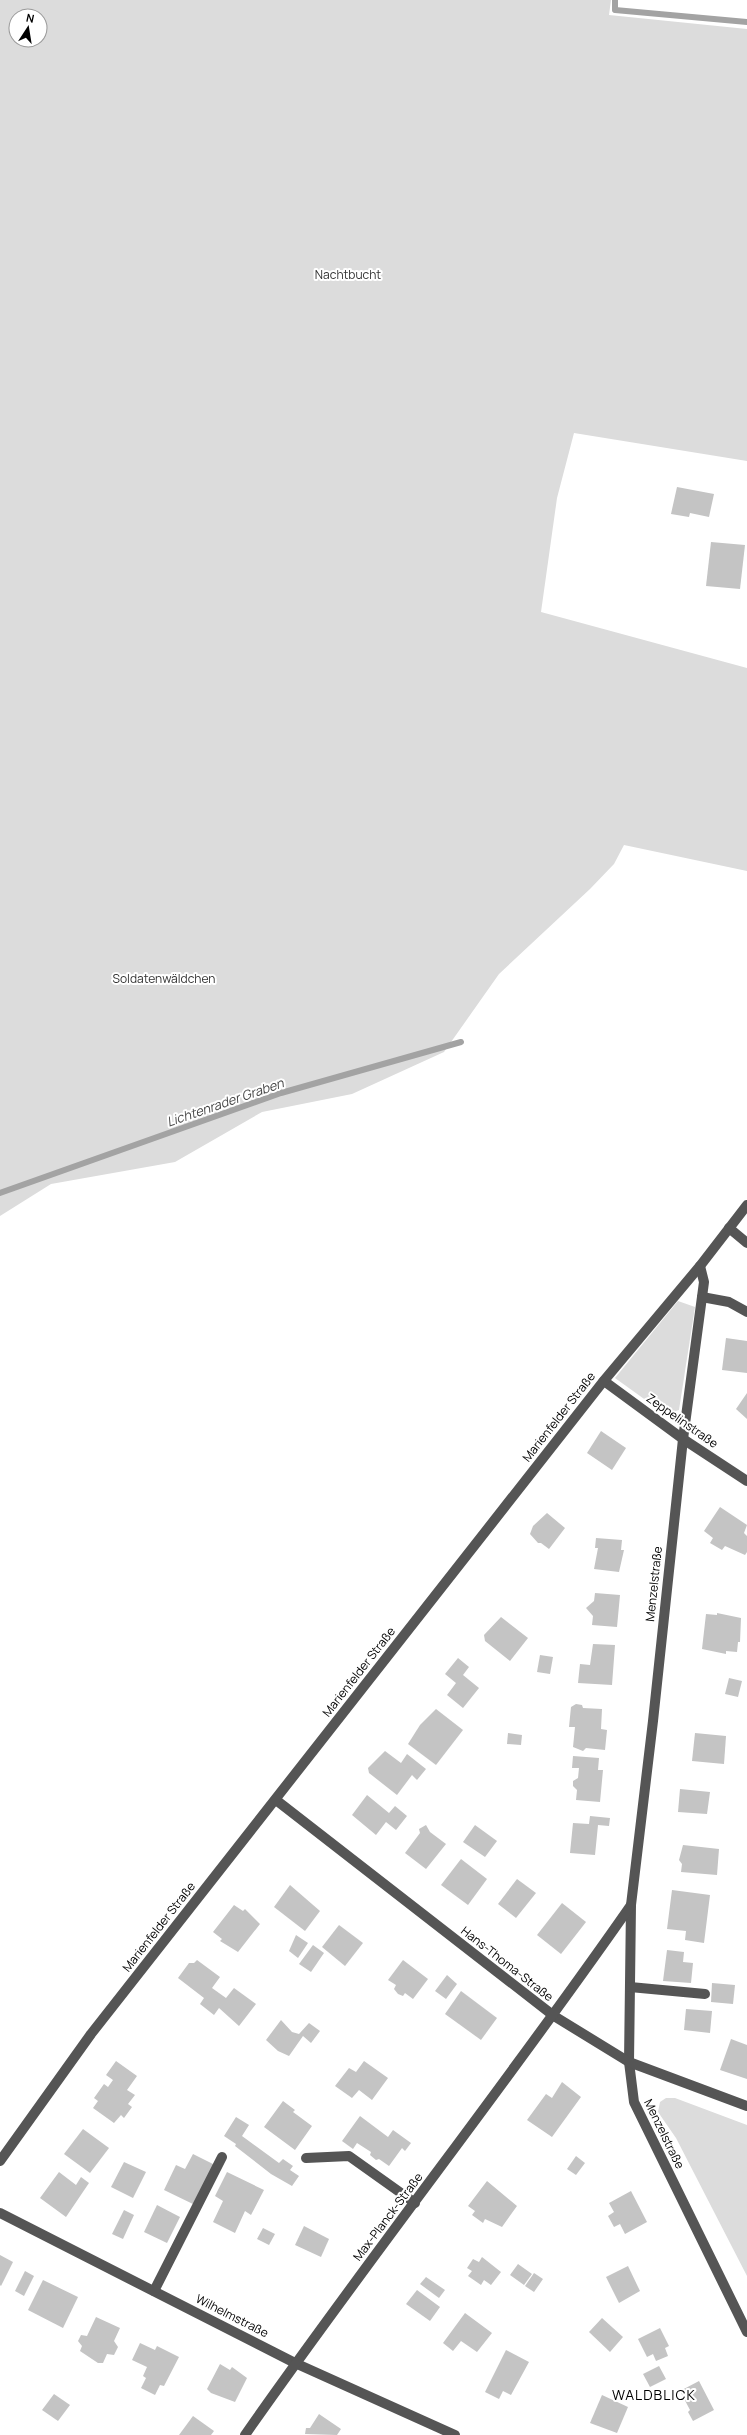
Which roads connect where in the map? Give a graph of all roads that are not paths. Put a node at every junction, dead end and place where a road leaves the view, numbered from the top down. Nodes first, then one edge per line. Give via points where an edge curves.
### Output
1 (747, 1205) edge
2 (729, 1228) junction
3 (747, 1243) edge
4 (700, 1266) junction
5 (702, 1297) junction
6 (747, 1312) edge
7 (604, 1381) junction
8 (683, 1439) junction
9 (747, 1481) edge
10 (276, 1800) junction
11 (631, 1905) junction
12 (630, 1987) junction
13 (705, 1994) dead end
14 (554, 2016) junction
15 (629, 2062) junction
16 (747, 2106) edge
17 (222, 2157) dead end
18 (306, 2158) dead end
19 (0, 2160) edge
20 (415, 2203) junction
21 (0, 2213) edge
22 (154, 2291) junction
23 (747, 2332) edge
24 (295, 2364) junction
25 (245, 2435) edge
26 (455, 2435) edge

1 - 2 street, Marienfelder Straße
2 - 3 street
2 - 4 street, Marienfelder Straße
4 - 5 street, Menzelstraße via 704,1282
4 - 7 street, Marienfelder Straße
5 - 6 street via 729,1302
5 - 8 street, Menzelstraße
7 - 8 street, Zeppelinstraße
7 - 10 street, Marienfelder Straße
8 - 9 street, Zeppelinstraße
8 - 11 street, Menzelstraße
10 - 14 street, Hans-Thoma-Straße
10 - 19 street, Marienfelder Straße via 91,2034
11 - 12 street, Menzelstraße
11 - 14 street, Menzelstraße
12 - 13 street
12 - 15 street, Menzelstraße
14 - 15 street, Hans-Thoma-Straße
14 - 20 street, Max-Planck-Straße
15 - 16 street, Hans-Thoma-Straße
15 - 23 street, Menzelstraße via 634,2102
17 - 22 street
18 - 20 street via 349,2156
20 - 24 street, Max-Planck-Straße
21 - 22 street, Wilhelmstraße
22 - 24 street, Wilhelmstraße
24 - 25 street, Max-Planck-Straße
24 - 26 street, Wilhelmstraße

